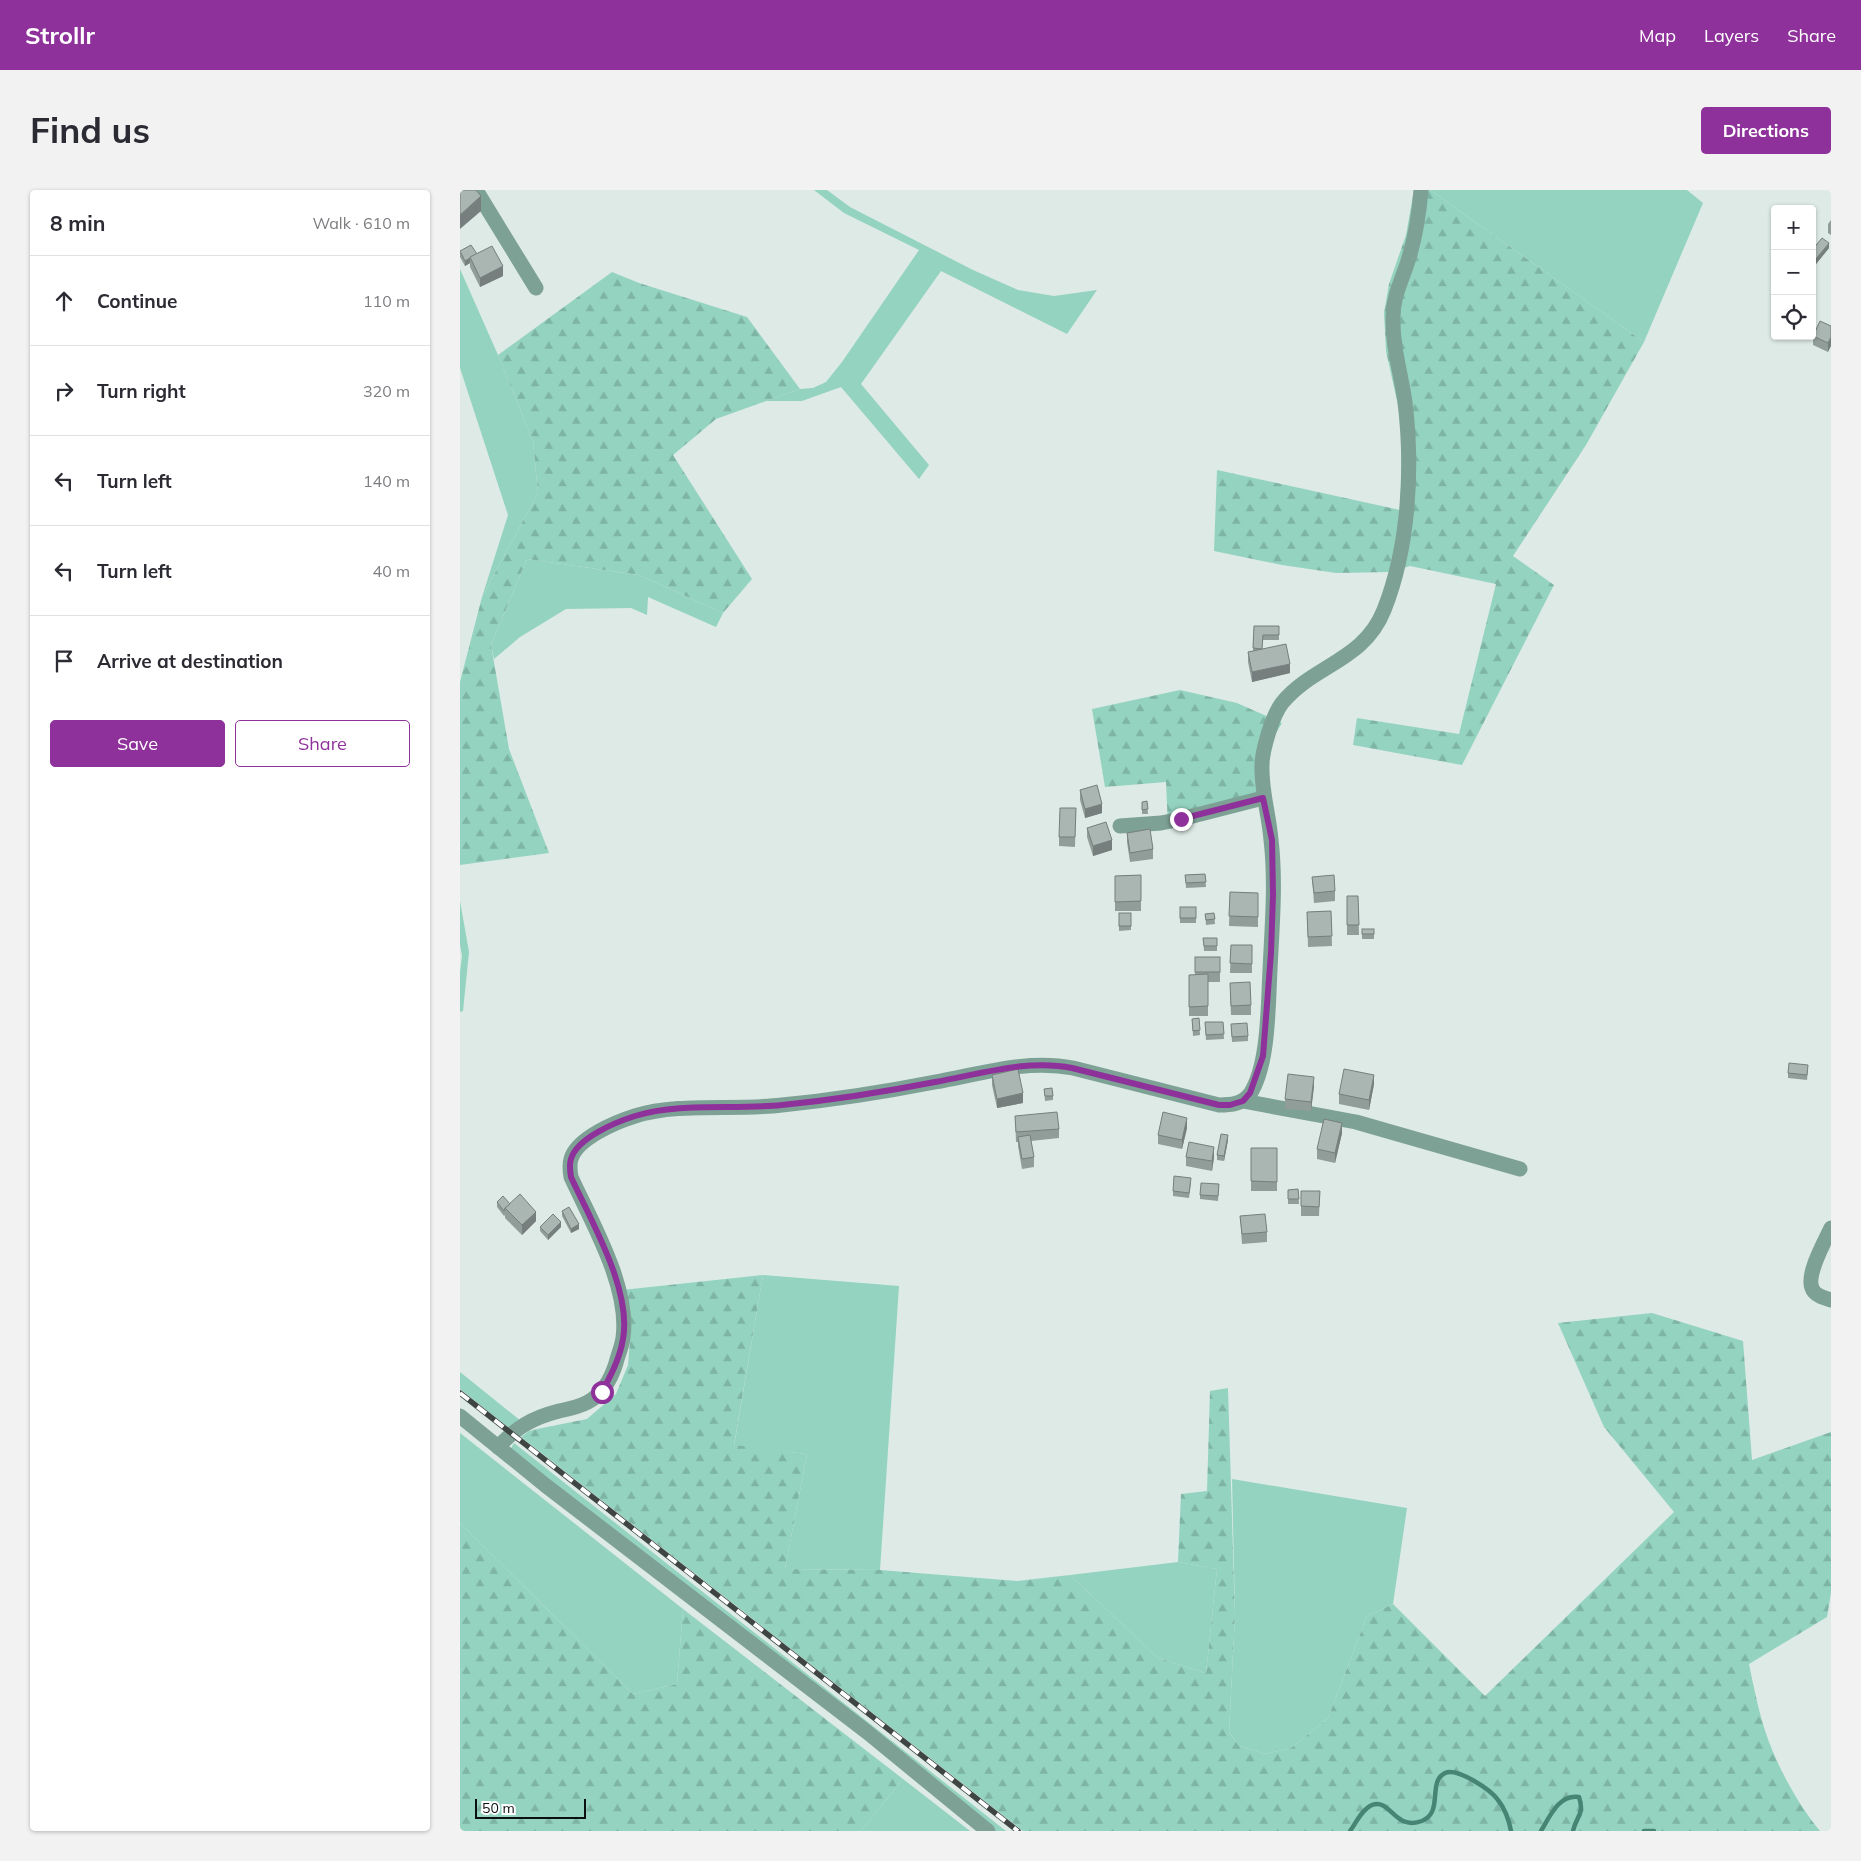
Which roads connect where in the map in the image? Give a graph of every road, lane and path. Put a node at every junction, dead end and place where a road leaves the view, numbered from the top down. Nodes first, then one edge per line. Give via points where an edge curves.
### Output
1 (476, 190) edge
2 (1421, 190) edge
3 (536, 288) dead end
4 (1263, 798) junction
5 (1120, 826) dead end
6 (1243, 1101) junction
7 (1520, 1168) dead end
8 (1831, 1228) edge
9 (1831, 1300) edge
10 (460, 1416) edge
11 (498, 1447) junction
12 (988, 1831) edge

1 - 3 street
2 - 4 street via 1415,237 1395,293 1393,317 1405,403 1407,445 1407,496 1396,577 1384,612 1364,642 1313,676 1280,705 1264,746
4 - 5 street via 1162,823
4 - 6 street via 1272,840 1273,865 1266,1033 1255,1082
6 - 7 street via 1356,1122
6 - 11 street via 1230,1105 1211,1104 1055,1064 1038,1064 882,1092 780,1106 656,1111 614,1124 581,1144 570,1160 571,1177 612,1267 622,1299 623,1339 613,1372 602,1392 588,1402 526,1423
8 - 9 street via 1811,1282 1816,1293
10 - 11 street
11 - 12 street via 867,1732

